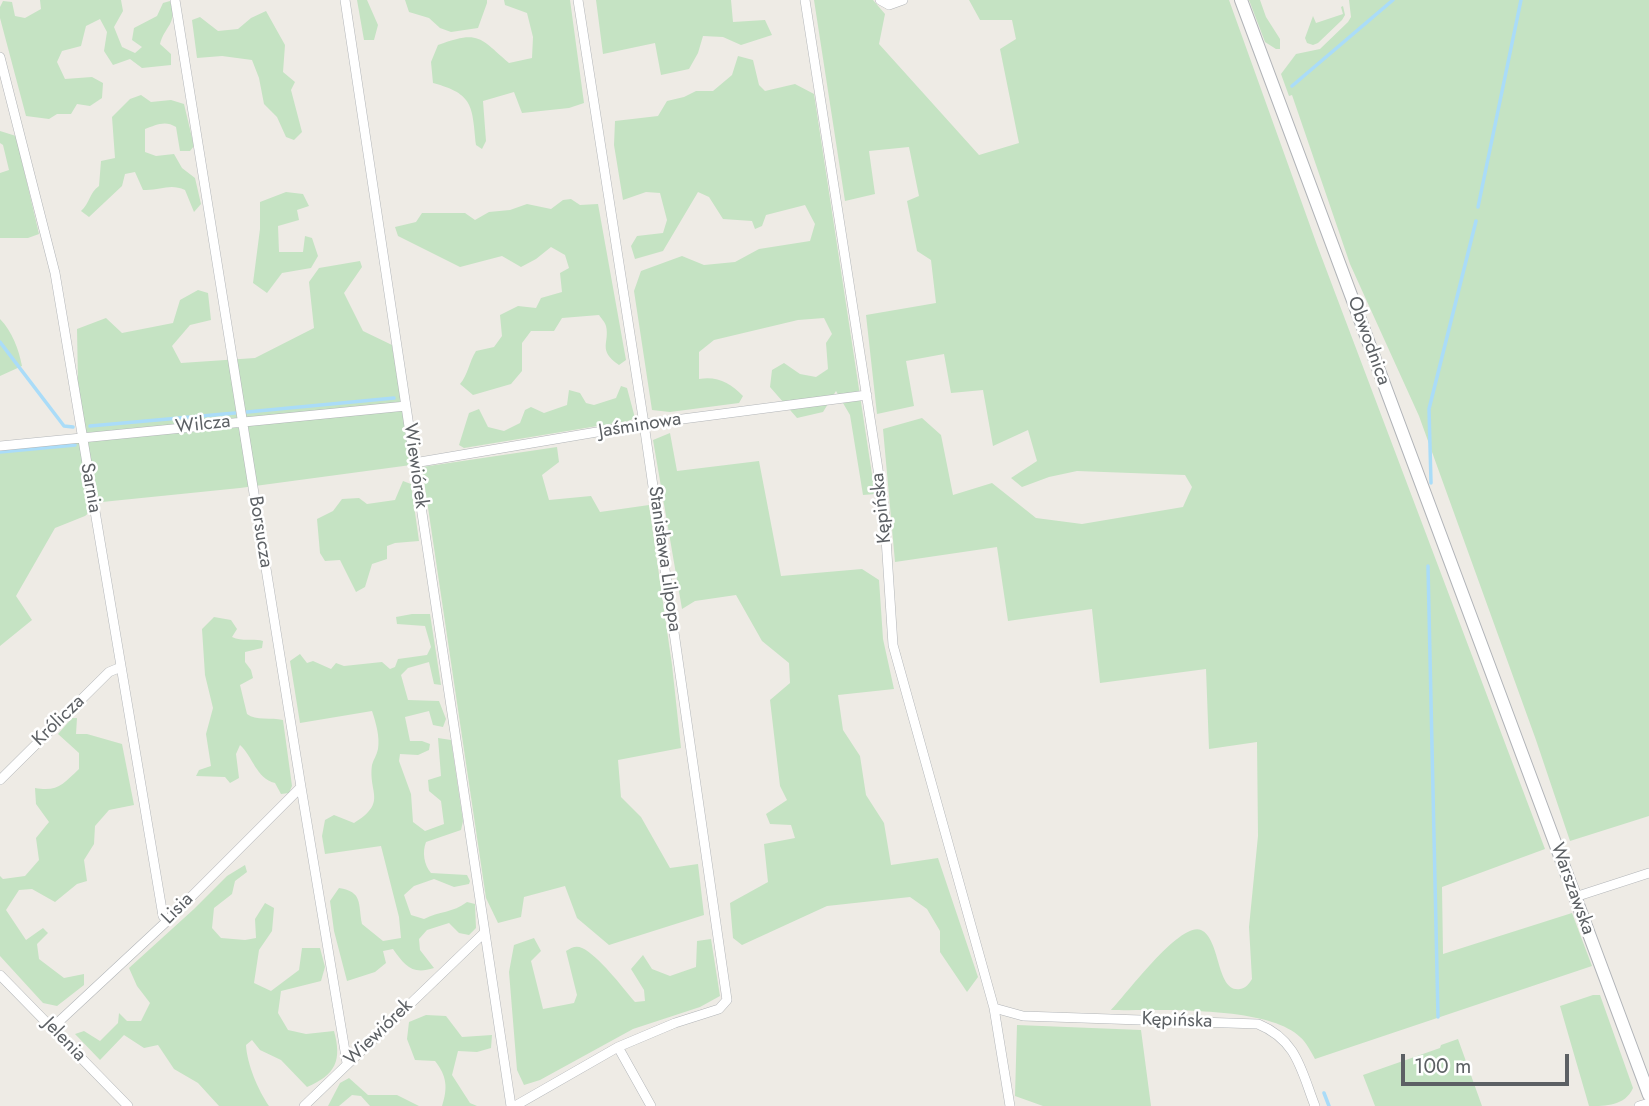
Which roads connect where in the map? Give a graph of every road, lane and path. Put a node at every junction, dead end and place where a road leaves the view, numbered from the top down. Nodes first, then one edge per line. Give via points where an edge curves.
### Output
1 (175, 0) edge
2 (345, 0) edge
3 (578, 0) edge
4 (805, 0) edge
5 (880, 0) edge
6 (903, 0) edge
7 (1241, 0) edge
8 (0, 57) edge
9 (867, 395) junction
10 (406, 406) junction
11 (243, 421) junction
12 (644, 424) junction
13 (82, 437) junction
14 (0, 446) edge
15 (414, 463) junction
16 (121, 667) junction
17 (1495, 682) joint
18 (0, 780) edge
19 (301, 788) junction
20 (1649, 873) edge
21 (1575, 897) junction
22 (167, 921) junction
23 (485, 932) junction
24 (0, 975) edge
25 (994, 1008) junction
26 (52, 1028) junction
27 (618, 1047) junction
28 (347, 1063) junction
29 (1649, 1095) edge
30 (530, 1102) edge
31 (1649, 1104) edge
32 (128, 1106) edge
33 (304, 1106) edge
34 (513, 1106) edge
35 (651, 1106) edge
36 (1010, 1106) edge
37 (1315, 1106) edge
38 (1639, 1106) edge

1 - 11 street, Borsucza
2 - 10 street, Wiewiórek
3 - 12 street, Stanisława Lilpopa
4 - 9 street, Kępińska
5 - 6 street via 889,5
7 - 17 main road, Obwodnica
8 - 13 street, Sarnia via 55,273
9 - 12 street, Jaśminowa
9 - 25 street, Kępińska via 884,508 893,645
10 - 11 street, Wilcza
10 - 15 street, Wiewiórek
11 - 13 street, Wilcza
11 - 19 street, Borsucza
12 - 15 street, Jaśminowa
12 - 27 street, Stanisława Lilpopa via 727,1000 719,1009
13 - 14 street, Wilcza
13 - 16 street, Sarnia
15 - 23 street, Wiewiórek
16 - 18 street, Królicza via 110,672
16 - 22 street, Sarnia
17 - 21 main road, Warszawska
19 - 22 street, Lisia
19 - 28 street, Borsucza
20 - 21 street
21 - 29 main road, Warszawska
22 - 26 street, Lisia
23 - 28 street, Wiewiórek
23 - 34 street, Wiewiórek
24 - 26 street, Jelenia
25 - 36 street, Kępińska
25 - 37 street, Kępińska via 1023,1016 1258,1024 1279,1035 1293,1051
26 - 32 street, Jelenia
27 - 30 street
27 - 35 street
28 - 33 street, Wiewiórek
30 - 34 street
31 - 38 street

